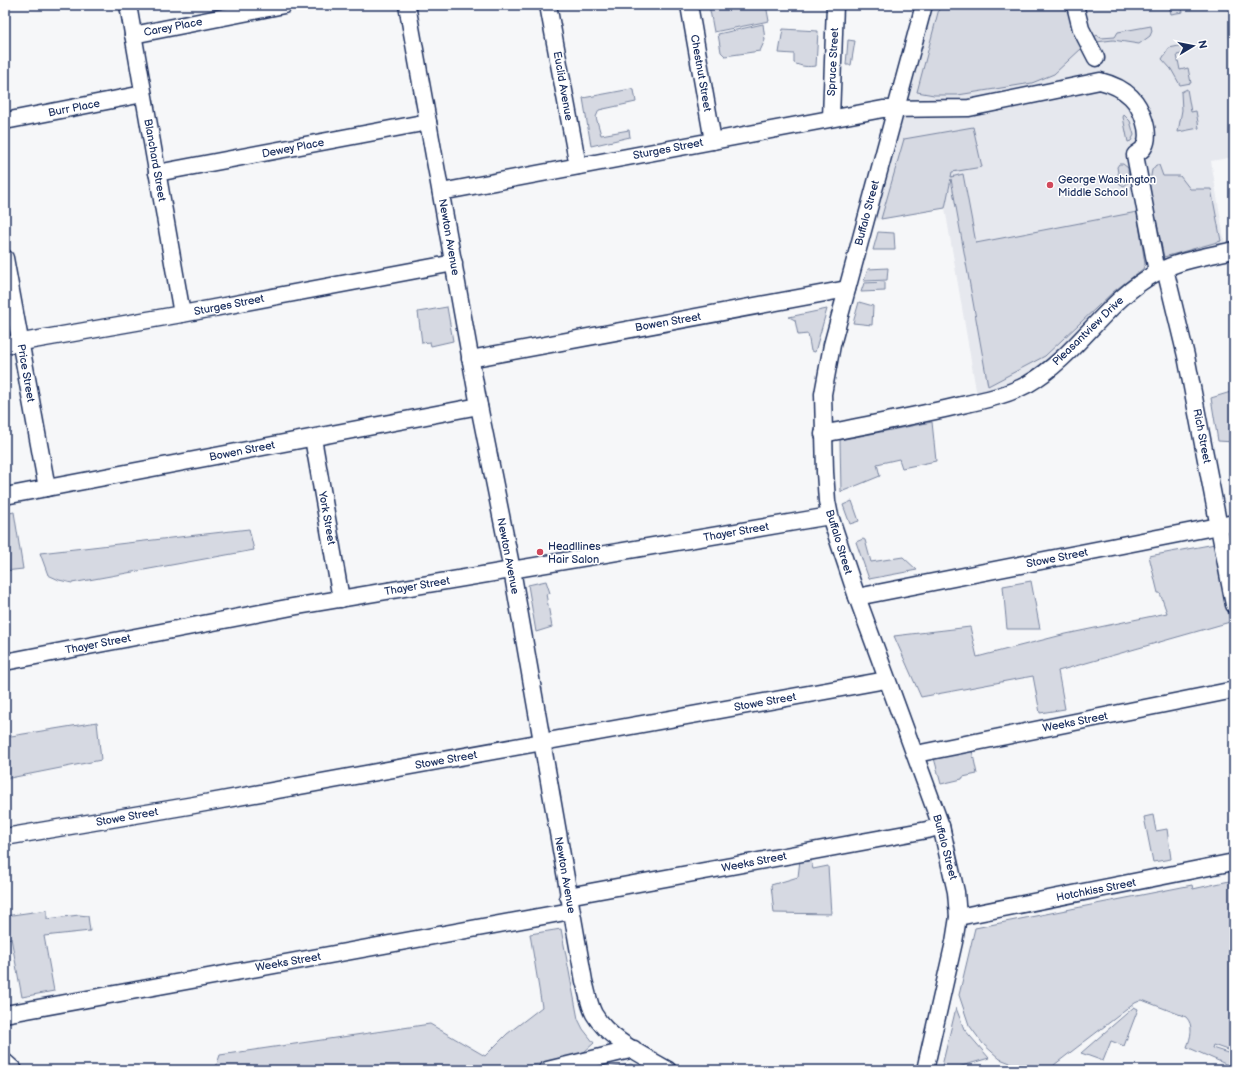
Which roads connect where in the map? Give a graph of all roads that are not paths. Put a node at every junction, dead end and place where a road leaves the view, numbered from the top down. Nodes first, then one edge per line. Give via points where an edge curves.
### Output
1 (128, 5) edge
2 (284, 5) edge
3 (407, 5) edge
4 (548, 5) edge
5 (689, 5) edge
6 (835, 5) edge
7 (924, 5) edge
8 (1075, 5) edge
9 (133, 35) junction
10 (1096, 58) dead end
11 (143, 94) junction
12 (895, 108) junction
13 (831, 118) junction
14 (5, 121) edge
15 (428, 122) junction
16 (713, 141) junction
17 (1135, 155) joint
18 (578, 166) junction
19 (157, 173) junction
20 (441, 192) junction
21 (1234, 250) edge
22 (5, 258) edge
23 (454, 263) junction
24 (1161, 270) junction
25 (847, 289) junction
26 (182, 314) junction
27 (13, 343) edge
28 (470, 359) junction
29 (479, 406) junction
30 (823, 434) junction
31 (313, 438) junction
32 (47, 488) junction
33 (5, 496) edge
34 (830, 516) junction
35 (1227, 525) edge
36 (512, 570) junction
37 (857, 597) junction
38 (341, 599) junction
39 (1234, 605) edge
40 (5, 662) edge
41 (886, 680) junction
42 (1234, 690) edge
43 (542, 743) junction
44 (916, 754) junction
45 (941, 826) junction
46 (5, 837) edge
47 (1234, 862) edge
48 (569, 904) junction
49 (958, 917) junction
50 (5, 1014) edge
51 (634, 1049) junction
52 (5, 1062) edge
53 (14, 1070) edge
54 (547, 1070) edge
55 (668, 1070) edge
56 (925, 1070) edge

1 - 9 street, Blanchard Street
2 - 9 street, Carey Place
3 - 15 street, Newton Avenue
4 - 18 street, Euclid Avenue
5 - 16 street, Chestnut Street
6 - 13 street, Spruce Street
7 - 12 street, Buffalo Street
8 - 10 street via 1081,29
9 - 11 street, Blanchard Street
11 - 14 street, Burr Place
11 - 19 street, Blanchard Street
12 - 13 street, Sturges Street
12 - 17 street, Sturges Street via 969,108 1100,81 1112,84 1132,98 1143,119 1145,145
12 - 25 street, Buffalo Street
13 - 16 street, Sturges Street
15 - 19 street, Dewey Place
15 - 20 street, Newton Avenue
16 - 18 street, Sturges Street
17 - 24 street, Rich Street
18 - 20 street, Sturges Street
19 - 26 street, Blanchard Street
20 - 23 street, Newton Avenue
21 - 24 street, Pleasantview Drive
22 - 27 street, Price Street
23 - 26 street, Sturges Street
23 - 28 street, Newton Avenue
24 - 30 street, Pleasantview Drive via 1135,287 1060,360 1020,389 941,410
24 - 35 street, Rich Street via 1186,356
25 - 28 street, Bowen Street
25 - 30 street, Buffalo Street via 827,366 823,394
26 - 27 street, Sturges Street
27 - 32 street, Price Street
28 - 29 street, Newton Avenue
29 - 31 street, Bowen Street
29 - 36 street, Newton Avenue
30 - 34 street, Buffalo Street
31 - 32 street, Bowen Street
31 - 38 street, York Street
32 - 33 street, Bowen Street
34 - 36 street, Thayer Street
34 - 37 street, Buffalo Street
35 - 37 street, Stowe Street
35 - 39 street, Rich Street
36 - 38 street, Thayer Street
36 - 43 street, Newton Avenue
37 - 41 street, Buffalo Street
38 - 40 street, Thayer Street
41 - 43 street, Stowe Street
41 - 44 street, Buffalo Street
42 - 44 street, Weeks Street
43 - 46 street, Stowe Street
43 - 48 street, Newton Avenue
44 - 45 street, Buffalo Street
45 - 48 street, Weeks Street
45 - 49 street, Buffalo Street via 956,892
47 - 49 street, Hotchkiss Street
48 - 50 street, Weeks Street
48 - 51 street, Newton Avenue via 593,1013 605,1029
49 - 56 street, Buffalo Street
51 - 54 street
51 - 55 street, Newton Avenue
52 - 53 street

